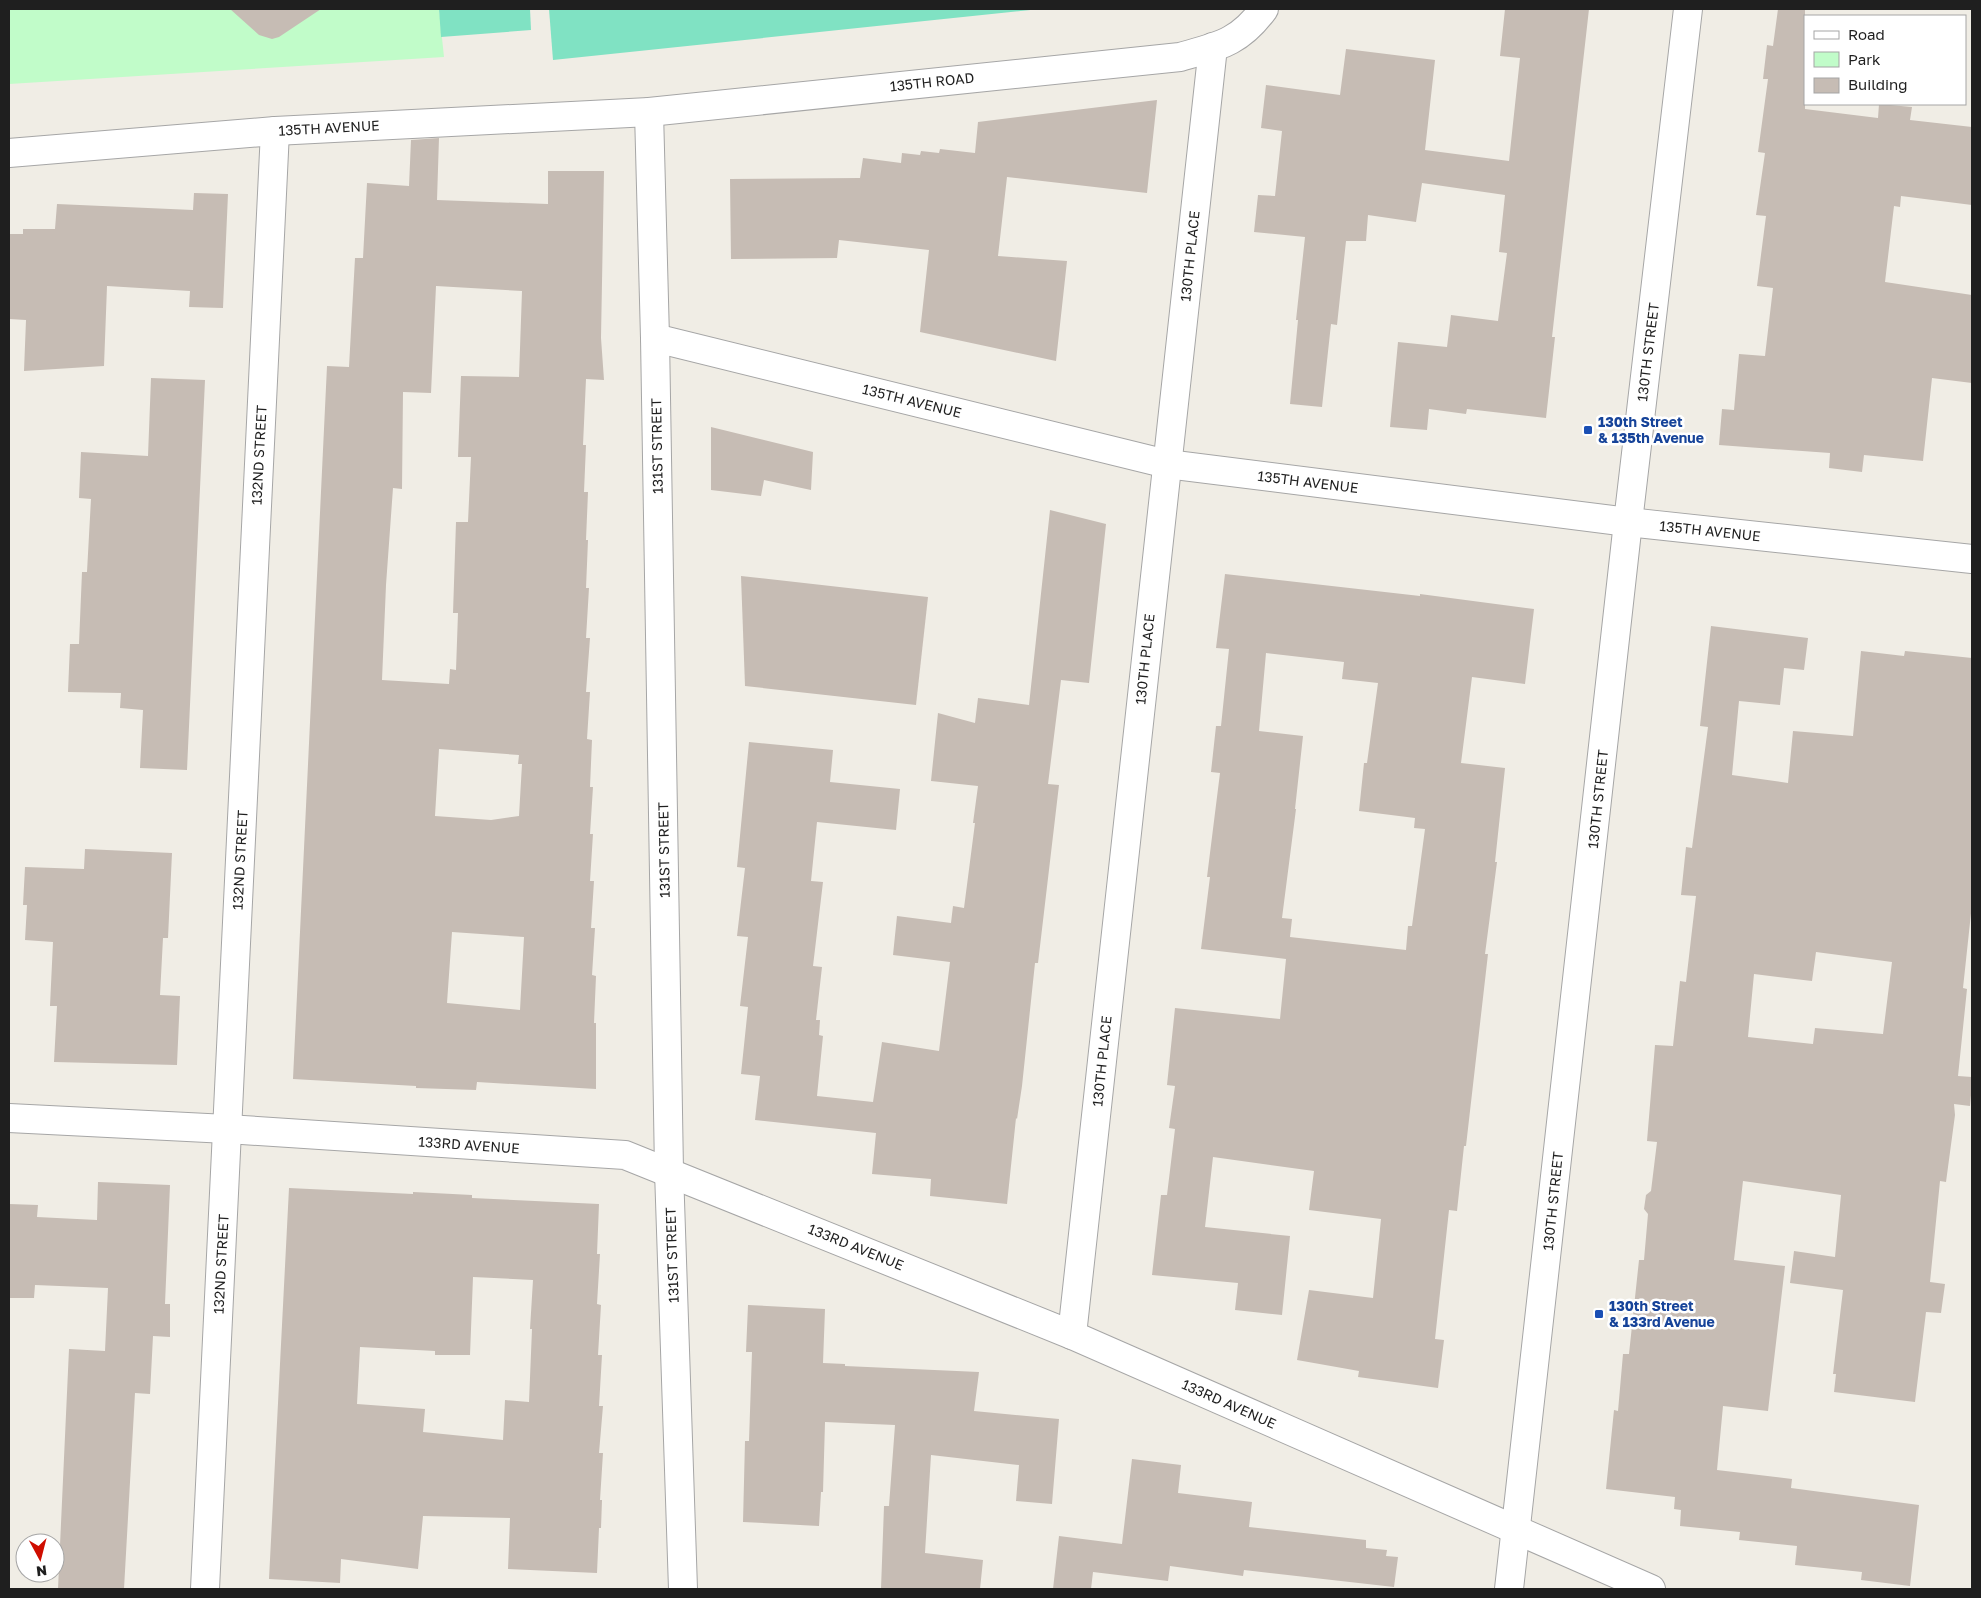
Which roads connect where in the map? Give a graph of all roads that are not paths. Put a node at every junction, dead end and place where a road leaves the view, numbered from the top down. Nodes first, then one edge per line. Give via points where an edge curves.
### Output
1 (1264, 9) edge
2 (1688, 9) edge
3 (1213, 48) junction
4 (650, 112) junction
5 (274, 130) junction
6 (9, 153) edge
7 (655, 338) junction
8 (1166, 464) junction
9 (1628, 522) junction
10 (1972, 560) edge
11 (9, 1118) edge
12 (227, 1129) junction
13 (669, 1171) junction
14 (1072, 1335) junction
15 (1516, 1531) junction
16 (205, 1589) edge
17 (683, 1589) edge
18 (1509, 1589) edge
19 (1651, 1589) edge

1 - 3 street via 1236,38
2 - 9 street, 130TH STREET
3 - 4 street, 135TH ROAD via 1180,57
3 - 8 street, 130TH PLACE
4 - 5 street, 135TH AVENUE
4 - 7 street, 131ST STREET
5 - 6 street, 135TH AVENUE
5 - 12 street, 132ND STREET
7 - 8 street, 135TH AVENUE
7 - 13 street, 131ST STREET
8 - 9 street, 135TH AVENUE
8 - 14 street, 130TH PLACE
9 - 10 street, 135TH AVENUE
9 - 15 street, 130TH STREET
11 - 12 street, 133RD AVENUE
12 - 13 street, 133RD AVENUE via 625,1155
12 - 16 street, 132ND STREET
13 - 14 street, 133RD AVENUE
13 - 17 street, 131ST STREET
14 - 15 street, 133RD AVENUE
15 - 18 street, 130TH STREET
15 - 19 street, 133RD AVENUE

